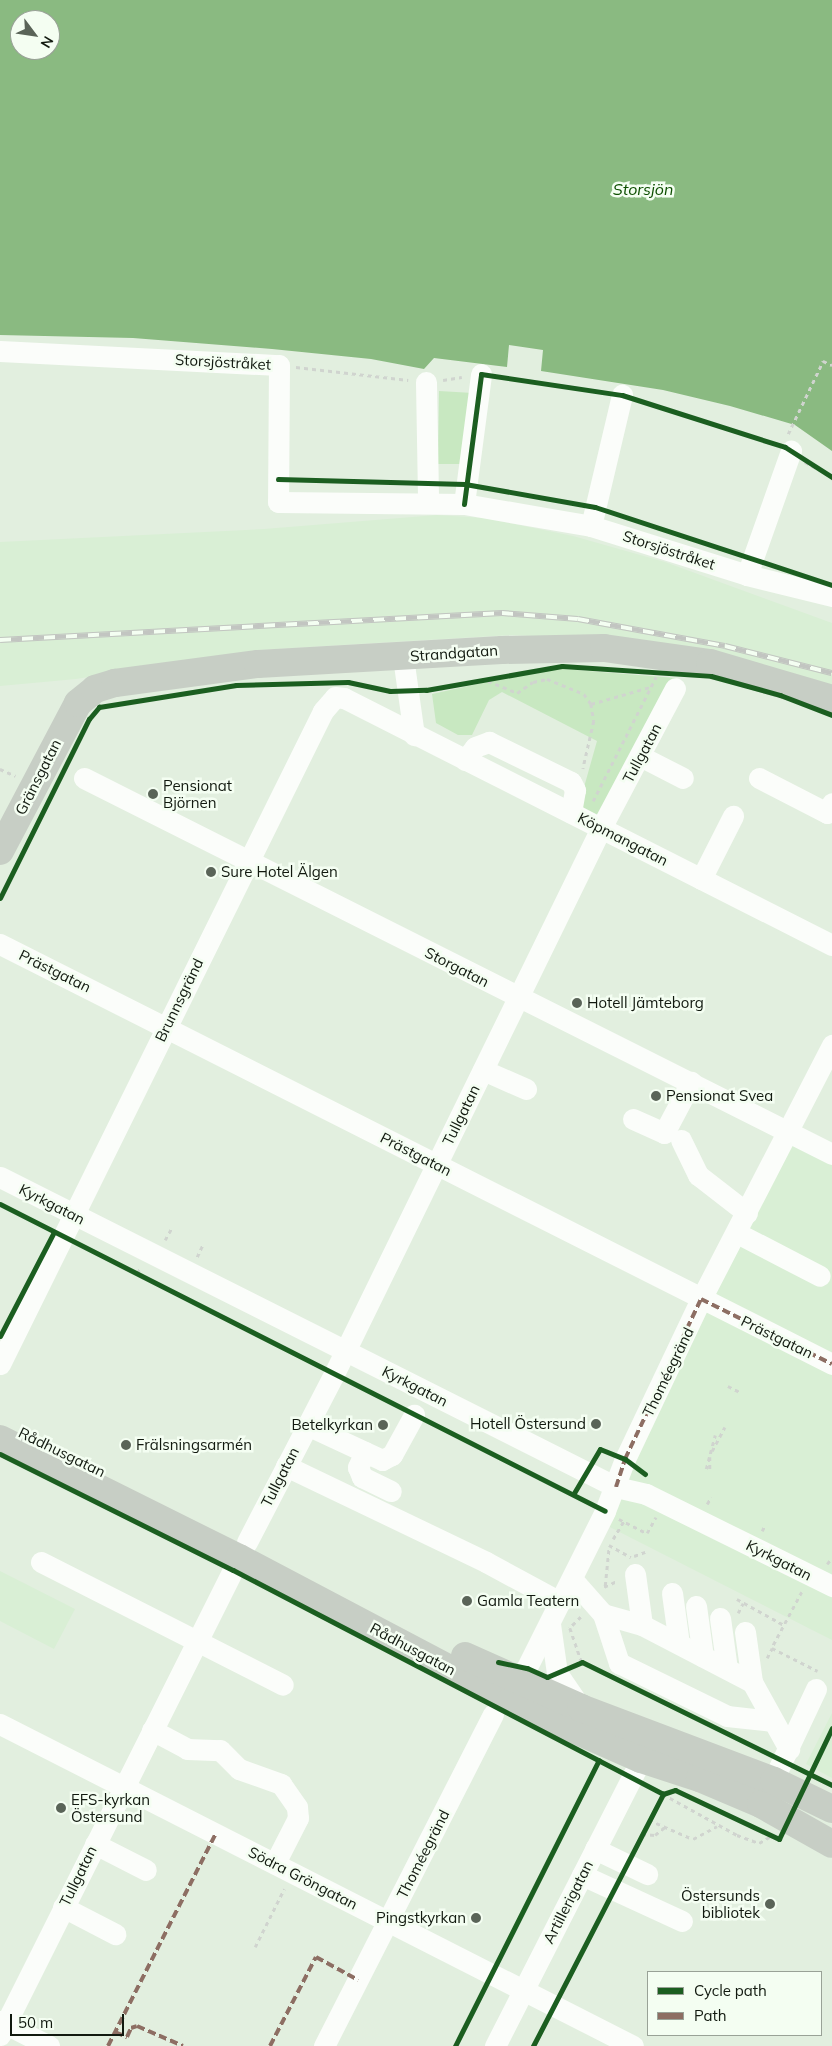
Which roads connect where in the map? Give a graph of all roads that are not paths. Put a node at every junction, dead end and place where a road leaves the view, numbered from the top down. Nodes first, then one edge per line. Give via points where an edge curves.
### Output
1 (0, 351) edge
2 (481, 374) road end
3 (426, 382) road end
4 (622, 394) road end
5 (786, 448) road end
6 (428, 502) junction
7 (464, 504) junction
8 (591, 526) junction
9 (747, 575) junction
10 (832, 596) edge
11 (403, 657) junction
12 (665, 678) road end
13 (832, 699) edge
14 (78, 703) joint
15 (393, 725) joint
16 (414, 735) junction
17 (640, 756) junction
18 (84, 778) dead end
19 (683, 778) dead end
20 (759, 778) dead end
21 (832, 804) edge
22 (732, 816) dead end
23 (585, 820) junction
24 (6, 824) edge
25 (0, 851) edge
26 (248, 860) junction
27 (701, 879) junction
28 (0, 944) edge
29 (832, 945) edge
30 (518, 998) junction
31 (166, 1026) junction
32 (832, 1045) edge
33 (483, 1070) junction
34 (825, 1076) edge
35 (691, 1082) junction
36 (526, 1089) dead end
37 (633, 1119) dead end
38 (788, 1132) junction
39 (681, 1140) dead end
40 (832, 1154) edge
41 (437, 1164) junction
42 (0, 1177) edge
43 (747, 1213) junction
44 (74, 1215) junction
45 (737, 1233) junction
46 (820, 1276) dead end
47 (701, 1299) junction
48 (346, 1351) junction
49 (0, 1364) edge
50 (832, 1364) edge
51 (414, 1414) dead end
52 (0, 1421) edge
53 (307, 1425) junction
54 (0, 1439) edge
55 (646, 1447) dead end
56 (365, 1452) junction
57 (286, 1466) junction
58 (616, 1487) junction
59 (391, 1492) dead end
60 (243, 1550) junction
61 (41, 1562) dead end
62 (572, 1579) junction
63 (832, 1586) edge
64 (689, 1600) junction
65 (560, 1602) junction
66 (603, 1614) junction
67 (550, 1624) junction
68 (196, 1640) junction
69 (697, 1653) junction
70 (820, 1681) road end
71 (283, 1685) dead end
72 (508, 1699) junction
73 (581, 1708) junction
74 (773, 1721) junction
75 (0, 1724) edge
76 (152, 1730) junction
77 (789, 1749) junction
78 (636, 1768) junction
79 (124, 1787) junction
80 (768, 1793) junction
81 (832, 1809) edge
82 (95, 1844) junction
83 (832, 1844) edge
84 (595, 1849) junction
85 (284, 1868) junction
86 (146, 1870) dead end
87 (647, 1874) dead end
88 (582, 1875) junction
89 (63, 1907) junction
90 (389, 1921) junction
91 (682, 1921) dead end
92 (115, 1934) dead end
93 (524, 1991) junction
94 (2, 2027) edge
95 (49, 2046) edge
96 (324, 2046) edge
97 (495, 2046) edge
98 (632, 2046) edge

1 - 6 street, Storsjöstråket via 279,365 278,502
2 - 7 street
3 - 6 street
4 - 8 street
5 - 9 street
6 - 7 street, Storsjöstråket
7 - 8 street, Storsjöstråket
8 - 9 street, Storsjöstråket
9 - 10 street, Storsjöstråket
11 - 13 main road, Strandgatan via 502,650 604,648 710,663
11 - 14 main road, Strandgatan via 258,664 116,683 95,689
11 - 16 street
12 - 17 street, Tullgatan
14 - 24 main road, Gränsgatan
15 - 16 street, Köpmangatan
15 - 26 street, Brunnsgränd via 344,698 335,698 323,711
16 - 23 street, Köpmangatan
17 - 19 street
17 - 23 street, Tullgatan
18 - 26 street, Storgatan
20 - 21 street via 827,813
22 - 27 street
23 - 27 street, Köpmangatan
23 - 30 street, Tullgatan
24 - 25 main road, Gränsgatan
26 - 30 street, Storgatan
26 - 31 street, Brunnsgränd
27 - 29 street, Köpmangatan
28 - 31 street, Prästgatan
30 - 33 street, Tullgatan
30 - 35 street, Storgatan
31 - 41 street, Prästgatan
31 - 44 street, Brunnsgränd
32 - 34 street, Thoméegränd
33 - 36 street
33 - 41 street, Tullgatan
34 - 38 street, Thoméegränd
35 - 37 street via 664,1133
35 - 38 street, Storgatan
38 - 40 street, Storgatan
38 - 43 street, Thoméegränd
39 - 43 street via 698,1174
41 - 47 street, Prästgatan
41 - 48 street, Tullgatan
42 - 44 street, Kyrkgatan
43 - 45 street, Thoméegränd
44 - 48 street, Kyrkgatan
44 - 49 street, Brunnsgränd
45 - 46 street
45 - 47 street, Thoméegränd
47 - 50 street, Prästgatan
47 - 58 street, Thoméegränd via 625,1460
48 - 53 street, Tullgatan
48 - 58 street, Kyrkgatan
51 - 56 street via 392,1455 382,1460
52 - 60 main road, Rådhusgatan
53 - 56 street
53 - 57 street, Tullgatan
54 - 60 main road, Rådhusgatan
55 - 58 street
56 - 59 street via 358,1467 362,1477
57 - 60 street, Tullgatan
57 - 65 street via 486,1562
58 - 62 street, Thoméegränd
58 - 63 street, Kyrkgatan via 646,1494
60 - 68 street, Tullgatan
60 - 72 main road, Rådhusgatan
61 - 68 street
62 - 65 street, Thoméegränd
62 - 66 street
64 - 69 street
64 - 69 street
64 - 69 street
64 - 69 street
65 - 67 street, Thoméegränd
66 - 69 street
66 - 74 street via 619,1663 727,1716
67 - 72 street, Thoméegränd
67 - 73 street via 557,1673
68 - 71 street
68 - 76 street, Tullgatan
69 - 74 street
70 - 77 street
72 - 73 main road, Rådhusgatan
72 - 78 main road, Rådhusgatan
72 - 90 street, Thoméegränd
73 - 80 main road, Rådhusgatan
74 - 77 street
75 - 79 street, Södra Gröngatan
76 - 79 street, Tullgatan
76 - 85 street via 187,1749 220,1750 239,1768 282,1784 297,1807 298,1818
77 - 80 street
78 - 80 main road, Rådhusgatan
78 - 84 street, Artillerigatan
79 - 82 street, Tullgatan
79 - 85 street, Södra Gröngatan
80 - 81 main road, Rådhusgatan
80 - 83 main road, Rådhusgatan via 779,1828
82 - 86 street
82 - 89 street, Tullgatan
84 - 87 street
84 - 88 street, Artillerigatan
85 - 90 street, Södra Gröngatan
88 - 91 street
88 - 93 street, Artillerigatan
89 - 92 street
89 - 94 street, Tullgatan
90 - 93 street, Södra Gröngatan
90 - 96 street, Thoméegränd
93 - 97 street, Artillerigatan
93 - 98 street, Södra Gröngatan
94 - 95 street

